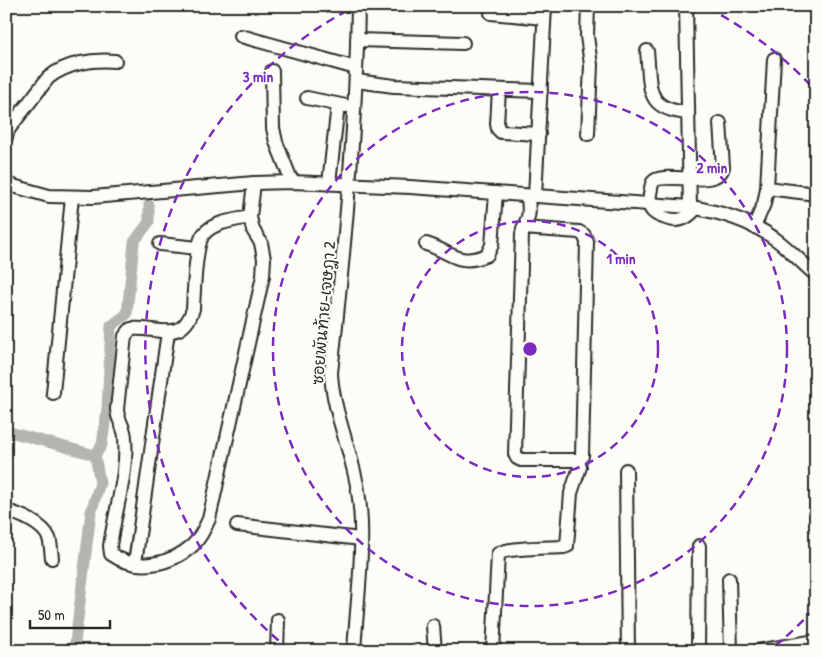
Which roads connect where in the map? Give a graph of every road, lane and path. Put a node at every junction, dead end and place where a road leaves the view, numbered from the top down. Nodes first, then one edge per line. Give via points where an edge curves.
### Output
1 (358, 6) edge
2 (588, 6) edge
3 (686, 6) edge
4 (544, 12) edge
5 (491, 13) dead end
6 (241, 36) dead end
7 (357, 40) junction
8 (463, 43) dead end
9 (647, 51) dead end
10 (774, 59) dead end
11 (116, 62) dead end
12 (356, 68) junction
13 (272, 71) dead end
14 (356, 81) junction
15 (500, 90) junction
16 (541, 91) junction
17 (307, 98) dead end
18 (338, 105) junction
19 (355, 106) junction
20 (688, 114) junction
21 (720, 123) dead end
22 (7, 133) edge
23 (539, 134) junction
24 (588, 134) dead end
25 (690, 179) junction
26 (292, 182) junction
27 (254, 183) junction
28 (329, 183) junction
29 (6, 184) edge
30 (350, 184) junction
31 (767, 188) junction
32 (496, 193) junction
33 (816, 194) edge
34 (532, 196) junction
35 (72, 197) junction
36 (649, 204) junction
37 (693, 208) junction
38 (250, 217) junction
39 (754, 227) junction
40 (523, 228) junction
41 (160, 244) dead end
42 (426, 244) dead end
43 (198, 248) junction
44 (816, 275) edge
45 (168, 332) junction
46 (53, 393) dead end
47 (580, 467) dead end
48 (626, 470) dead end
49 (6, 511) edge
50 (237, 525) dead end
51 (360, 539) junction
52 (699, 546) dead end
53 (52, 558) dead end
54 (135, 563) junction
55 (729, 578) dead end
56 (278, 620) dead end
57 (433, 626) dead end
58 (816, 641) edge
59 (277, 651) edge
60 (354, 651) edge
61 (435, 651) edge
62 (493, 651) edge
63 (628, 651) edge
64 (698, 651) edge
65 (731, 651) edge
66 (757, 651) edge

1 - 7 street, ซอยพันท้าย-เจษฎา 2
2 - 24 street via 587,36 591,65
3 - 20 street
4 - 5 street
4 - 16 street
6 - 12 street
7 - 8 street
7 - 12 street, ซอยพันท้าย-เจษฎา 2
9 - 20 street via 653,96 668,110
10 - 31 street
11 - 22 street via 101,60 55,72
12 - 14 street, ซอยพันท้าย-เจษฎา 2
13 - 26 street via 273,128
14 - 15 street via 394,86
14 - 19 street, ซอยพันท้าย-เจษฎา 2
15 - 16 street
15 - 23 street via 498,129 501,132
16 - 23 street
17 - 18 street
18 - 19 street
18 - 28 street
19 - 30 street, ซอยพันท้าย-เจษฎา 2
20 - 25 street
21 - 25 street via 722,172 713,177
23 - 34 street
25 - 36 street via 658,179 653,182
25 - 37 street
26 - 27 street
26 - 28 street
27 - 35 street
27 - 38 street
28 - 30 street
29 - 35 street via 49,196
30 - 32 street
30 - 51 street, ซอยพันท้าย-เจษฎา 2 via 331,373 332,390 358,491
31 - 33 street
31 - 39 street
32 - 34 street
32 - 42 street via 492,245 487,255 461,260
34 - 36 street
34 - 40 street
35 - 46 street
36 - 37 street
37 - 39 street via 732,216
38 - 43 street via 210,229 203,235
38 - 54 street via 261,243 263,276 209,519 194,544 173,560
39 - 44 street via 778,241
40 - 40 street via 515,454 521,460 580,460 587,242 579,232
41 - 43 street
43 - 45 street via 190,318 180,329
45 - 54 street
45 - 54 street via 131,329 123,342 117,416 126,436 110,546 111,554 122,562
47 - 62 street via 571,494 567,546 502,551 498,554
48 - 63 street
49 - 53 street via 33,522 43,531 48,537
50 - 51 street
51 - 60 street, ซอยพันท้าย-เจษฎา 2
52 - 64 street
55 - 65 street
56 - 59 street
57 - 61 street
58 - 66 street

